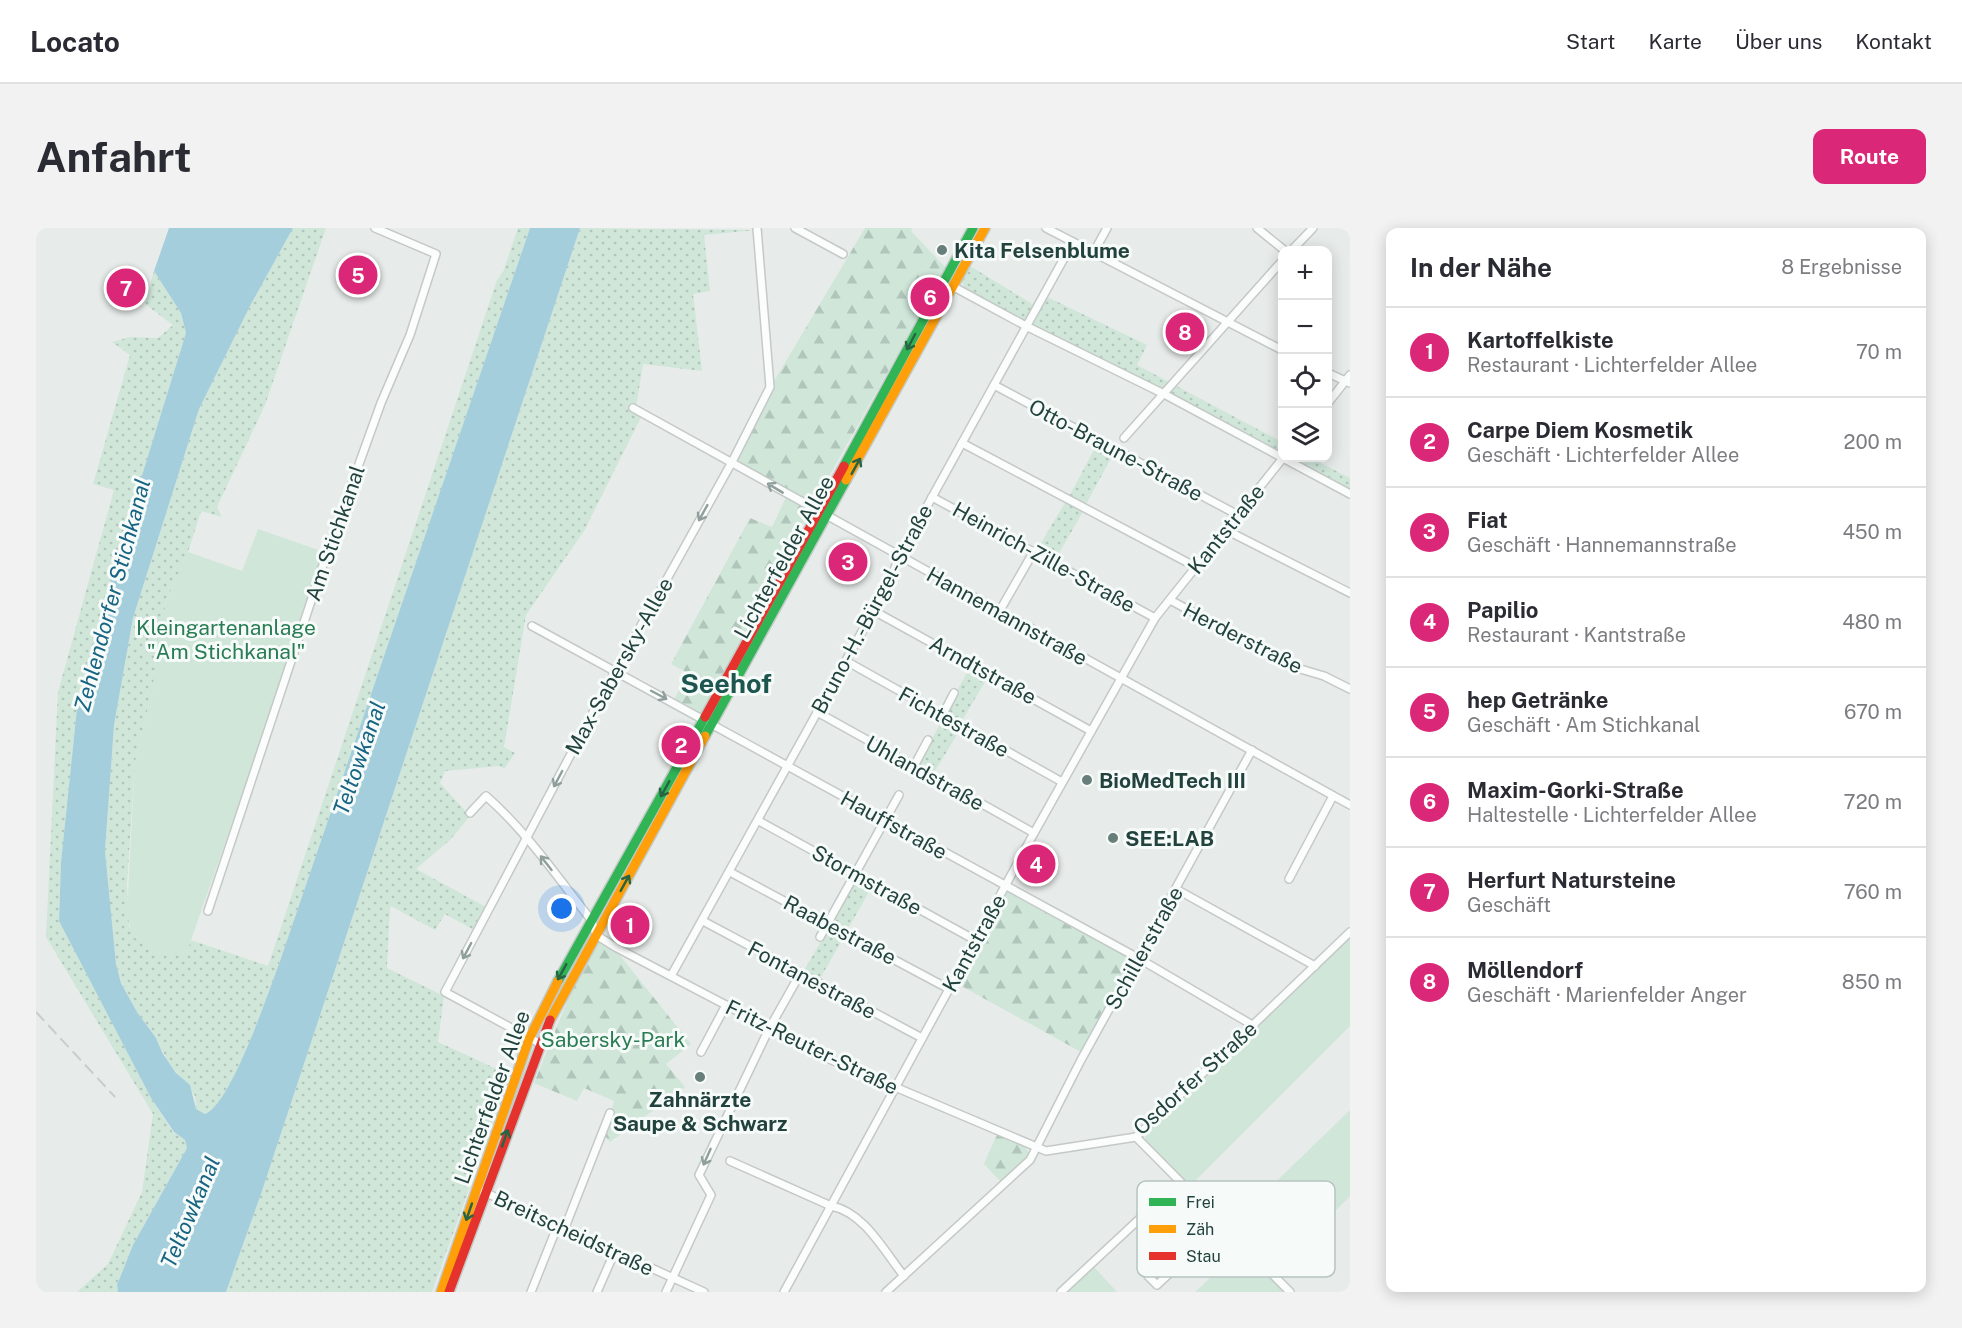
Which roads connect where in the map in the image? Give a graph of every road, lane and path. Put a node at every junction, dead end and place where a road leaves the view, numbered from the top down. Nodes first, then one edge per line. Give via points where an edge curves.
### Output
1 (375, 228) edge
2 (757, 228) edge
3 (795, 228) edge
4 (973, 228) edge
5 (986, 228) edge
6 (1046, 228) edge
7 (1107, 228) edge
8 (1257, 228) edge
9 (1313, 228) edge
10 (1073, 242) junction
11 (1279, 246) edge
12 (1296, 246) edge
13 (1094, 252) junction
14 (843, 254) dead end
15 (1278, 266) edge
16 (954, 287) junction
17 (1228, 322) junction
18 (1026, 326) junction
19 (1278, 348) edge
20 (1332, 374) edge
21 (1348, 380) edge
22 (994, 385) junction
23 (1164, 394) junction
24 (1332, 398) edge
25 (633, 408) dead end
26 (1124, 438) dead end
27 (962, 443) junction
28 (1278, 455) edge
29 (732, 462) junction
30 (1280, 462) edge
31 (1290, 462) edge
32 (1350, 494) edge
33 (932, 497) junction
34 (823, 514) junction
35 (1238, 515) junction
36 (1226, 530) junction
37 (1034, 551) junction
38 (899, 557) junction
39 (1196, 567) junction
40 (1350, 593) edge
41 (1170, 600) junction
42 (874, 611) junction
43 (999, 612) junction
44 (1155, 618) junction
45 (532, 626) dead end
46 (846, 661) junction
47 (616, 672) junction
48 (1120, 677) junction
49 (1350, 688) edge
50 (954, 693) dead end
51 (818, 712) junction
52 (942, 716) junction
53 (703, 720) junction
54 (712, 725) junction
55 (1091, 731) junction
56 (928, 740) dead end
57 (1252, 750) junction
58 (788, 766) junction
59 (913, 768) junction
60 (1062, 782) junction
61 (899, 795) dead end
62 (1333, 796) junction
63 (1350, 805) edge
64 (470, 813) dead end
65 (885, 819) junction
66 (759, 821) junction
67 (1034, 833) junction
68 (526, 838) junction
69 (730, 872) junction
70 (855, 873) junction
71 (1288, 879) dead end
72 (1005, 887) junction
73 (1176, 889) junction
74 (208, 911) dead end
75 (592, 921) junction
76 (703, 921) junction
77 (827, 924) junction
78 (1350, 932) edge
79 (596, 934) junction
80 (820, 937) dead end
81 (975, 940) junction
82 (1138, 958) junction
83 (1316, 966) junction
84 (800, 974) junction
85 (672, 976) junction
86 (949, 989) junction
87 (726, 1005) junction
88 (1254, 1026) junction
89 (769, 1029) junction
90 (922, 1038) junction
91 (530, 1039) junction
92 (539, 1043) junction
93 (702, 1052) dead end
94 (895, 1087) junction
95 (610, 1113) dead end
96 (1136, 1137) junction
97 (1035, 1147) junction
98 (730, 1161) dead end
99 (1178, 1181) edge
100 (481, 1191) junction
101 (831, 1206) junction
102 (1137, 1221) edge
103 (560, 1228) junction
104 (615, 1251) junction
105 (904, 1276) junction
106 (1149, 1277) edge
107 (1166, 1277) edge
108 (1275, 1277) edge
109 (672, 1278) junction
110 (441, 1292) edge
111 (449, 1292) edge
112 (531, 1292) edge
113 (597, 1292) edge
114 (666, 1292) edge
115 (704, 1292) edge
116 (784, 1292) edge
117 (886, 1292) edge
118 (1061, 1292) edge
119 (1290, 1292) edge

1 - 74 street, Am Stichkanal via 436,254 410,335 327,553
2 - 29 street, Max-Sabersky-Allee via 770,387
3 - 14 street
4 -> 34 main road, Lichterfelder Allee
5 - 16 main road, Lichterfelder Allee
6 - 10 street
7 - 13 street
8 - 11 street
9 - 12 street
10 - 13 street
10 - 18 street, Bruno-H.-Bürgel-Straße
13 - 17 street
15 - 17 street
16 - 18 street
34 -> 16 main road, Lichterfelder Allee
17 - 19 street
17 - 23 street
18 - 22 street, Bruno-H.-Bürgel-Straße
18 - 23 street
20 - 21 street
21 - 24 street
22 - 27 street, Bruno-H.-Bürgel-Straße
22 - 35 street, Otto-Braune-Straße
23 - 26 street
23 - 28 street
25 - 29 street, Hannemannstraße
27 - 33 street, Bruno-H.-Bürgel-Straße
27 - 39 street
34 -> 29 street, Hannemannstraße
29 -> 47 street, Max-Sabersky-Allee
30 - 35 street, Kantstraße
31 - 32 street
33 - 37 street, Heinrich-Zille-Straße
33 - 38 street, Bruno-H.-Bürgel-Straße
34 - 38 street, Hannemannstraße
34 - 53 main road, Lichterfelder Allee
34 - 54 main road, Lichterfelder Allee
35 - 36 street, Kantstraße
36 - 39 street, Kantstraße
36 - 40 street
37 - 43 street
37 - 44 street, Heinrich-Zille-Straße
38 - 42 street, Bruno-H.-Bürgel-Straße
38 - 43 street, Hannemannstraße
39 - 41 street, Kantstraße
41 - 44 street, Kantstraße
41 - 49 street, Herderstraße via 1297,668
42 - 46 street, Bruno-H.-Bürgel-Straße
42 - 55 street, Arndtstraße
43 - 48 street, Hannemannstraße
44 - 48 street, Kantstraße
45 - 47 street, Hauffstraße
46 - 51 street, Bruno-H.-Bürgel-Straße
46 - 52 street, Fichtestraße
47 -> 53 street, Hauffstraße
47 -> 68 street, Max-Sabersky-Allee
48 - 55 street, Kantstraße
48 - 57 street, Hannemannstraße
50 - 52 street
51 - 58 street, Bruno-H.-Bürgel-Straße
51 - 59 street, Uhlandstraße
52 - 60 street, Fichtestraße
53 - 54 street, Hauffstraße
53 -> 75 main road, Lichterfelder Allee
54 - 58 street, Hauffstraße
79 -> 54 main road, Lichterfelder Allee
55 - 60 street, Kantstraße
56 - 59 street
57 - 62 street, Hannemannstraße
57 - 73 street, Schillerstraße
58 - 65 street, Hauffstraße
58 - 66 street, Bruno-H.-Bürgel-Straße
59 - 67 street, Uhlandstraße
60 - 67 street, Kantstraße
61 - 65 street
62 - 63 street, Hannemannstraße
62 - 71 street
64 - 68 street via 486,796
65 - 70 street
65 - 72 street, Hauffstraße
66 - 69 street, Bruno-H.-Bürgel-Straße
66 - 70 street, Stormstraße
67 - 72 street, Kantstraße
75 -> 68 street
68 -> 91 street, Max-Sabersky-Allee via 445,992
69 - 76 street, Bruno-H.-Bürgel-Straße
69 - 77 street, Raabestraße
70 - 77 street
70 - 81 street, Stormstraße
72 - 81 street, Kantstraße
72 - 82 street, Hauffstraße
73 - 82 street, Schillerstraße
73 - 83 street
75 - 79 street
75 -> 91 main road, Lichterfelder Allee
76 - 84 street, Fontanestraße
76 - 85 street, Bruno-H.-Bürgel-Straße
77 - 80 street
77 - 86 street, Raabestraße
78 - 83 street, Osdorfer Straße
79 - 85 street, Fritz-Reuter-Straße
79 - 92 main road, Lichterfelder Allee
81 - 86 street, Kantstraße
82 - 88 street, Hauffstraße
82 - 97 street, Schillerstraße
83 - 88 street, Osdorfer Straße
84 - 89 street
84 - 90 street, Fontanestraße
85 - 87 street, Fritz-Reuter-Straße
86 - 90 street, Kantstraße
87 - 89 street, Fritz-Reuter-Straße
87 - 93 street
88 - 96 street, Osdorfer Straße
89 - 94 street, Fritz-Reuter-Straße
89 -> 109 street via 699,1175 711,1195
90 - 94 street, Kantstraße
91 - 92 street, Max-Sabersky-Allee
91 - 100 main road, Lichterfelder Allee
100 -> 92 main road, Lichterfelder Allee
94 - 97 street, Fritz-Reuter-Straße
94 - 101 street, Kantstraße
95 - 103 street
96 - 97 street, Osdorfer Straße via 1046,1151
96 - 99 street
97 - 105 street via 1030,1160
98 - 101 street
100 - 103 street, Breitscheidstraße
100 -> 110 main road, Lichterfelder Allee
100 - 111 main road, Lichterfelder Allee
101 - 105 street via 855,1215
101 - 116 street, Kantstraße
102 - 118 street
103 - 104 street, Breitscheidstraße
103 - 112 street
104 - 109 street, Breitscheidstraße
104 - 113 street
105 - 117 street
106 - 107 street via 1157,1285
108 - 119 street
109 - 114 street
109 - 115 street, Breitscheidstraße

